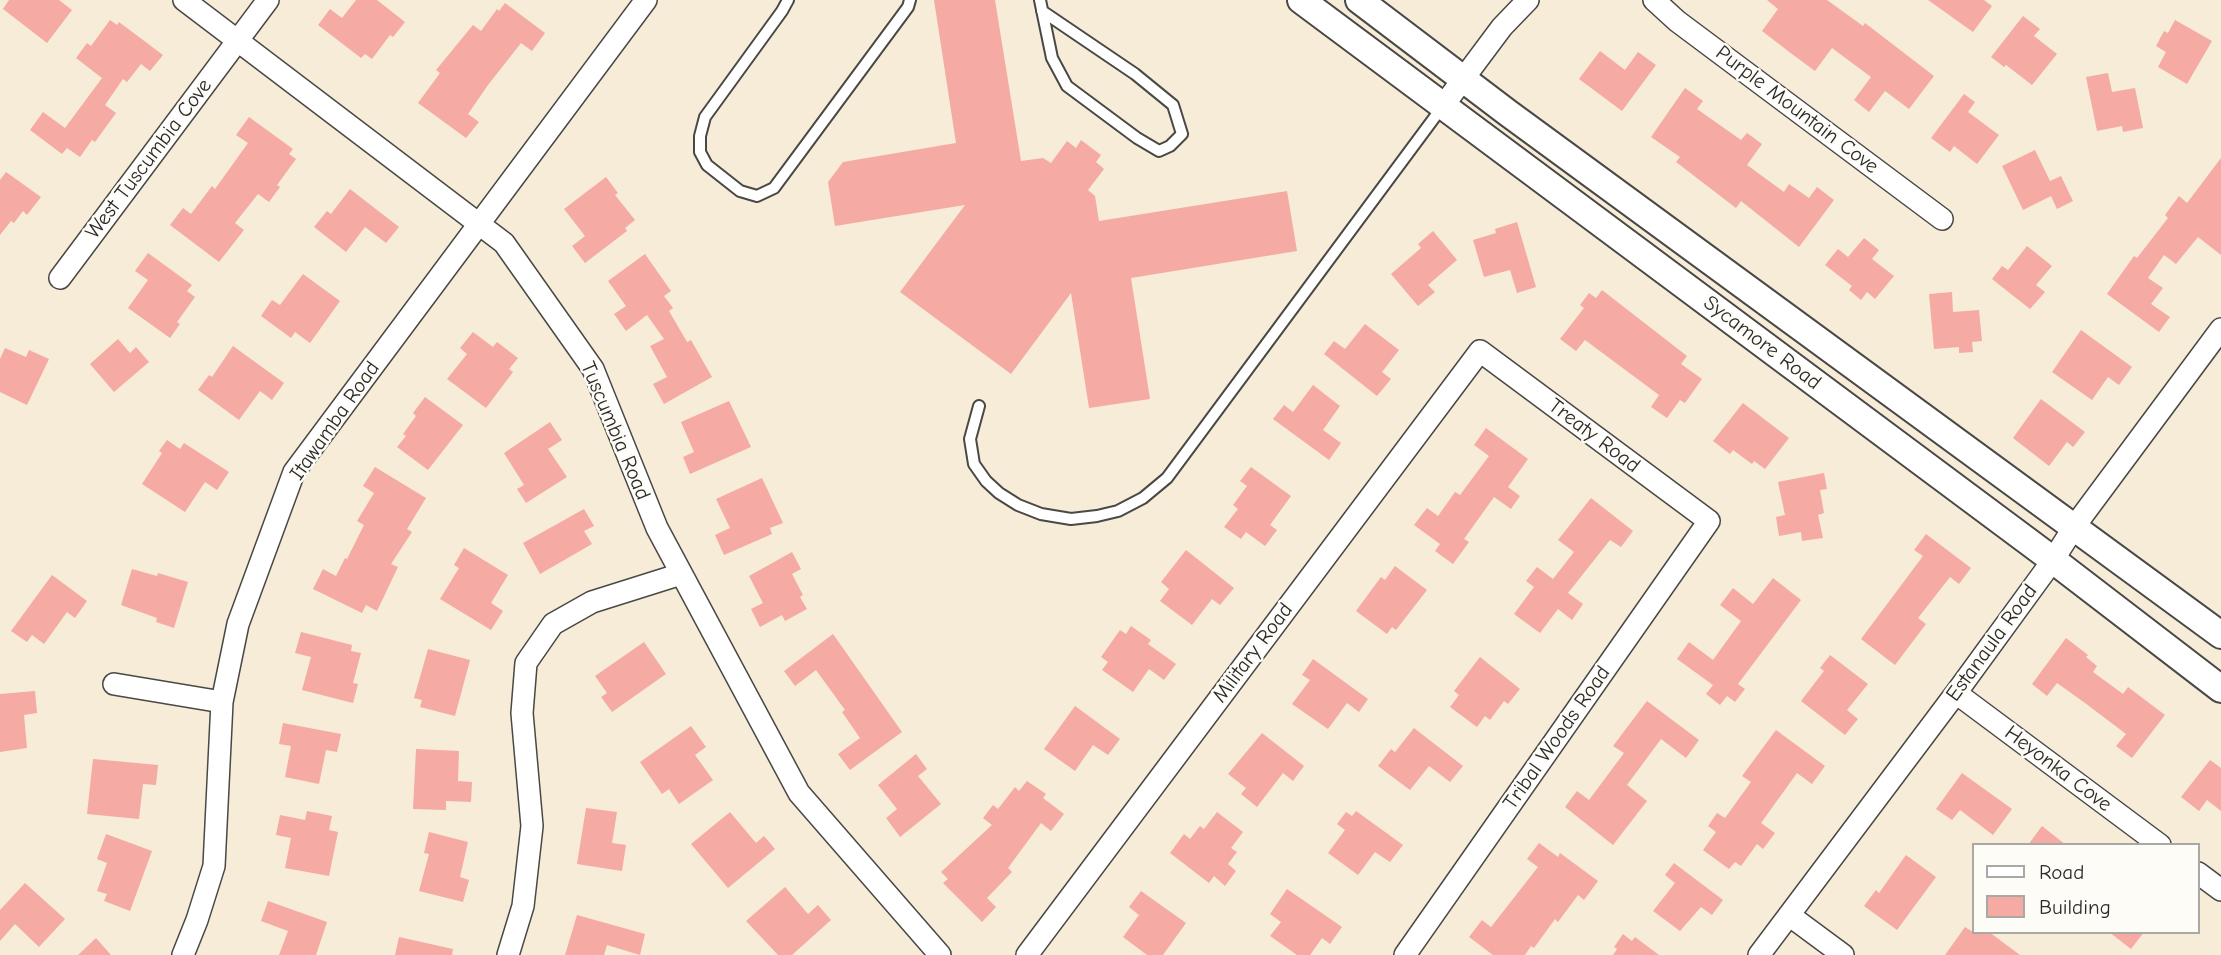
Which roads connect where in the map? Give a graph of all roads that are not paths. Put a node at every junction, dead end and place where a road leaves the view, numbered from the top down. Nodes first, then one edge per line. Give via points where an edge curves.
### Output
1 (184, 0) edge
2 (268, 0) edge
3 (646, 0) edge
4 (788, 0) edge
5 (909, 0) edge
6 (1301, 0) edge
7 (1359, 0) edge
8 (1528, 0) edge
9 (1654, 0) edge
10 (1041, 6) edge
11 (238, 39) junction
12 (1462, 79) junction
13 (1443, 106) junction
14 (1942, 219) dead end
15 (479, 222) junction
16 (60, 278) dead end
17 (2221, 329) edge
18 (1479, 351) joint
19 (979, 406) dead end
20 (1709, 521) joint
21 (2074, 527) junction
22 (2053, 561) junction
23 (681, 574) junction
24 (2221, 635) edge
25 (114, 684) dead end
26 (2221, 689) edge
27 (1956, 693) junction
28 (222, 702) junction
29 (2157, 843) edge
30 (2200, 874) edge
31 (2221, 890) edge
32 (1790, 915) junction
33 (183, 955) edge
34 (508, 955) edge
35 (940, 955) edge
36 (1027, 955) edge
37 (1405, 955) edge
38 (1759, 955) edge
39 (1843, 955) edge

1 - 11 street, Tuscumbia Road
2 - 11 street, West Tuscumbia Cove
3 - 15 street, Itawamba Road
4 - 5 lane via 705,117 700,136 700,152 707,165 740,191 757,197 774,188
6 - 13 street, Sycamore Road
7 - 12 street, Sycamore Road
8 - 12 street
9 - 14 street, Purple Mountain Cove
10 - 10 lane via 1052,58 1067,86 1159,151 1182,134 1173,104
11 - 15 street, Tuscumbia Road
11 - 16 street, West Tuscumbia Cove
12 - 13 street
12 - 21 street, Sycamore Road
13 - 19 lane via 1167,478 1143,498 1118,510 1071,519 1018,505 986,481 974,464 970,439
13 - 22 street, Sycamore Road
15 - 23 street, Tuscumbia Road via 505,243 593,369 657,528
15 - 28 street, Itawamba Road via 294,472 238,624
17 - 21 street, Estanaula Road
18 - 20 street, Treaty Road
18 - 36 street, Military Road
20 - 37 street, Tribal Woods Road
21 - 22 street, Estanaula Road
21 - 24 street, Sycamore Road
22 - 26 street, Sycamore Road
22 - 27 street, Estanaula Road
23 - 34 street via 592,601 553,624 526,663 522,713 532,827 523,906
23 - 35 street, Tuscumbia Road via 799,793
25 - 28 street
27 - 29 street, Heyonka Cove
27 - 32 street, Estanaula Road
28 - 33 street, Itawamba Road via 214,866
30 - 31 street
32 - 38 street, Estanaula Road
32 - 39 street

